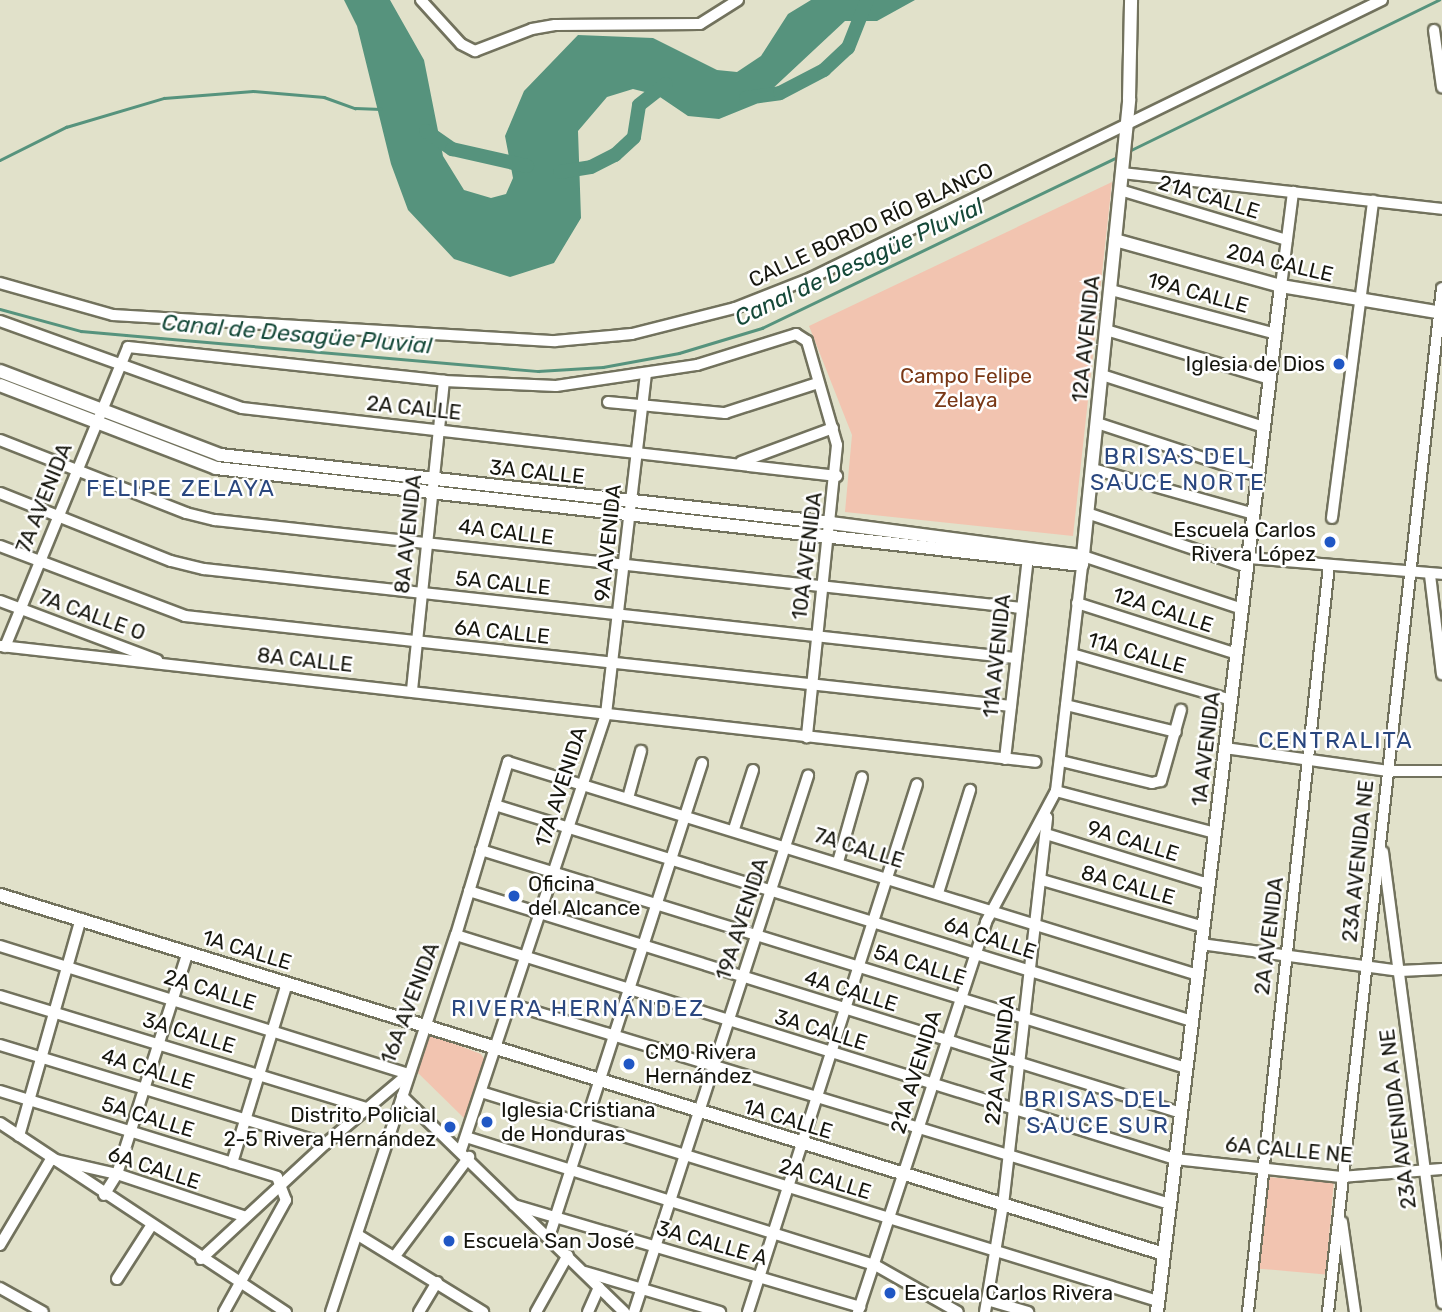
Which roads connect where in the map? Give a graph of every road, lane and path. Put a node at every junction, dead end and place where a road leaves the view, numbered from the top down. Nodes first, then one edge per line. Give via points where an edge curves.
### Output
1 (421, 0) edge
2 (738, 0) edge
3 (1131, 0) edge
4 (1382, 0) edge
5 (1434, 30) dead end
6 (1442, 87) edge
7 (1126, 126) junction
8 (1122, 173) junction
9 (1120, 190) junction
10 (1293, 192) junction
11 (1373, 201) junction
12 (1442, 209) edge
13 (1115, 240) junction
14 (1287, 240) junction
15 (0, 283) edge
16 (1282, 286) junction
17 (1442, 288) edge
18 (1111, 290) junction
19 (1363, 302) junction
20 (1441, 313) edge
21 (0, 321) edge
22 (1106, 330) junction
23 (1276, 334) junction
24 (118, 363) junction
25 (0, 371) edge
26 (646, 375) junction
27 (1102, 375) junction
28 (1270, 379) junction
29 (444, 381) junction
30 (818, 383) junction
31 (0, 385) edge
32 (608, 402) dead end
33 (642, 406) junction
34 (98, 416) junction
35 (1097, 423) junction
36 (833, 428) junction
37 (1264, 428) junction
38 (438, 430) junction
39 (0, 440) edge
40 (638, 452) junction
41 (737, 463) junction
42 (76, 469) junction
43 (1093, 469) junction
44 (836, 476) junction
45 (1258, 477) junction
46 (433, 486) junction
47 (0, 493) edge
48 (631, 508) junction
49 (1087, 513) junction
50 (1254, 514) junction
51 (57, 515) junction
52 (1332, 518) dead end
53 (830, 529) junction
54 (427, 542) junction
55 (0, 546) edge
56 (1028, 558) junction
57 (1082, 560) junction
58 (39, 561) junction
59 (1248, 562) junction
60 (626, 565) junction
61 (1329, 565) junction
62 (1408, 574) junction
63 (1442, 574) edge
64 (1430, 575) junction
65 (823, 587) junction
66 (422, 594) junction
67 (0, 601) edge
68 (1077, 603) junction
69 (1021, 608) junction
70 (20, 609) junction
71 (1242, 609) junction
72 (620, 616) junction
73 (817, 637) junction
74 (416, 641) junction
75 (2, 647) edge
76 (1072, 654) junction
77 (1237, 654) junction
78 (1015, 658) junction
79 (614, 664) junction
80 (171, 665) junction
81 (1442, 674) edge
82 (812, 685) junction
83 (412, 690) junction
84 (1231, 700) junction
85 (1066, 705) junction
86 (1011, 706) junction
87 (1181, 710) dead end
88 (606, 714) junction
89 (1176, 732) junction
90 (807, 737) junction
91 (1225, 748) junction
92 (641, 751) dead end
93 (1004, 759) junction
94 (1309, 760) junction
95 (1062, 761) junction
96 (508, 762) joint
97 (1035, 762) dead end
98 (702, 763) dead end
99 (753, 770) dead end
100 (1388, 771) junction
101 (1442, 771) edge
102 (808, 776) dead end
103 (862, 777) dead end
104 (583, 784) junction
105 (917, 785) dead end
106 (970, 790) dead end
107 (1056, 791) junction
108 (628, 798) junction
109 (495, 805) junction
110 (1048, 813) junction
111 (685, 815) junction
112 (568, 828) junction
113 (734, 829) junction
114 (1215, 833) junction
115 (1046, 834) junction
116 (1381, 838) junction
117 (786, 846) junction
118 (481, 850) junction
119 (670, 859) junction
120 (838, 862) junction
121 (554, 872) junction
122 (888, 878) junction
123 (1042, 880) junction
124 (1209, 884) junction
125 (772, 890) junction
126 (469, 891) junction
127 (938, 893) junction
128 (0, 895) edge
129 (656, 903) junction
130 (991, 912) junction
131 (540, 913) junction
132 (81, 919) junction
133 (874, 922) junction
134 (1037, 925) junction
135 (1203, 927) junction
136 (456, 935) junction
137 (757, 935) junction
138 (1201, 944) junction
139 (642, 945) junction
140 (0, 946) edge
141 (188, 952) junction
142 (975, 953) junction
143 (1286, 956) junction
144 (525, 958) junction
145 (859, 966) junction
146 (68, 967) junction
147 (1366, 968) junction
148 (1442, 969) edge
149 (1400, 971) junction
150 (1031, 972) junction
151 (1198, 975) junction
152 (743, 977) junction
153 (287, 983) junction
154 (626, 991) junction
155 (0, 996) edge
156 (172, 998) junction
157 (960, 998) junction
158 (510, 1004) junction
159 (845, 1009) junction
160 (54, 1013) junction
161 (1025, 1018) junction
162 (1192, 1021) junction
163 (729, 1022) junction
164 (425, 1028) junction
165 (272, 1029) junction
166 (612, 1035) junction
167 (946, 1041) junction
168 (156, 1044) junction
169 (0, 1045) edge
170 (494, 1050) junction
171 (831, 1054) junction
172 (42, 1057) junction
173 (1019, 1063) junction
174 (715, 1065) junction
175 (1186, 1068) junction
176 (408, 1074) junction
177 (258, 1075) junction
178 (597, 1081) junction
179 (933, 1085) junction
180 (143, 1087) junction
181 (0, 1091) edge
182 (481, 1092) junction
183 (402, 1096) junction
184 (817, 1097) junction
185 (29, 1101) junction
186 (367, 1108) junction
187 (1013, 1110) junction
188 (701, 1112) junction
189 (1181, 1113) junction
190 (244, 1119) junction
191 (0, 1123) edge
192 (583, 1125) junction
193 (918, 1130) junction
194 (130, 1132) junction
195 (19, 1136) junction
196 (466, 1137) junction
197 (325, 1144) junction
198 (802, 1144) junction
199 (465, 1154) junction
200 (686, 1157) junction
201 (1007, 1157) junction
202 (51, 1159) junction
203 (1175, 1159) junction
204 (232, 1163) junction
205 (1262, 1168) junction
206 (1442, 1169) edge
207 (569, 1170) junction
208 (1422, 1171) junction
209 (117, 1174) junction
210 (904, 1174) junction
211 (1341, 1177) junction
212 (282, 1182) junction
213 (788, 1188) junction
214 (104, 1195) junction
215 (671, 1201) junction
216 (1170, 1204) junction
217 (514, 1205) junction
218 (1003, 1205) junction
219 (1340, 1208) junction
220 (243, 1216) junction
221 (555, 1217) junction
222 (890, 1220) junction
223 (151, 1226) junction
224 (773, 1233) junction
225 (358, 1235) junction
226 (549, 1237) junction
227 (0, 1245) edge
228 (657, 1247) junction
229 (996, 1252) junction
230 (1164, 1254) junction
231 (568, 1255) junction
232 (395, 1256) junction
233 (201, 1259) junction
234 (875, 1265) junction
235 (584, 1272) junction
236 (759, 1277) junction
237 (117, 1279) dead end
238 (437, 1282) junction
239 (240, 1284) junction
240 (598, 1287) junction
241 (0, 1288) edge
242 (642, 1289) junction
243 (987, 1300) junction
244 (1442, 1303) edge
245 (1157, 1306) edge
246 (30, 1309) edge
247 (859, 1309) edge
248 (43, 1312) edge
249 (224, 1312) edge
250 (286, 1312) edge
251 (331, 1312) edge
252 (419, 1312) edge
253 (483, 1312) edge
254 (536, 1312) edge
255 (588, 1312) edge
256 (624, 1312) edge
257 (634, 1312) edge
258 (720, 1312) edge
259 (748, 1312) edge
260 (958, 1312) edge
261 (985, 1312) edge
262 (1028, 1312) edge
263 (1248, 1312) edge
264 (1328, 1312) edge
265 (1355, 1312) edge

1 - 2 street via 461,44 475,51 532,29 555,26 700,24
3 - 7 street, 12A AVENIDA
4 - 7 street, CALLE BORDO RÍO BLANCO
5 - 6 street
7 - 8 street, 12A AVENIDA
7 - 15 street, CALLE BORDO RÍO BLANCO via 811,278 735,308 632,334 555,341 113,315
8 - 9 street, 12A AVENIDA
8 - 10 street
9 - 13 street, 12A AVENIDA
9 - 14 street, 21A CALLE
10 - 11 street
10 - 14 street, 1A AVENIDA
11 - 12 street
11 - 19 street
13 - 16 street, 20A CALLE
13 - 18 street, 12A AVENIDA
14 - 16 street, 1A AVENIDA
16 - 19 street, 20A CALLE
16 - 23 street, 1A AVENIDA
17 - 20 street, 23A AVENIDA NE
18 - 22 street, 12A AVENIDA
18 - 23 street, 19A CALLE
19 - 20 street, 20A CALLE
19 - 52 street
20 - 62 street, 23A AVENIDA NE
21 - 24 street, 2A CALLE
22 - 27 street, 12A AVENIDA
22 - 28 street
23 - 28 street, 1A AVENIDA
24 - 29 street via 128,347 141,346
24 - 34 street, 7A AVENIDA
24 - 38 street, 2A CALLE via 242,408
25 - 34 street, 3A CALLE
26 - 29 street, 10A AVENIDA via 556,386
26 - 30 street, 10A AVENIDA via 697,365 796,334 807,341
26 - 33 street, 9A AVENIDA
27 - 35 street, 12A AVENIDA
27 - 37 street
28 - 37 street, 1A AVENIDA
29 - 38 street, 8A AVENIDA
30 - 33 street via 725,413
30 - 36 street, 10A AVENIDA
31 - 34 street, 3A CALLE
32 - 33 street
33 - 40 street, 9A AVENIDA
34 - 42 street, 7A AVENIDA
34 - 46 street, 3A CALLE via 216,468
35 - 43 street, 12A AVENIDA
35 - 45 street
36 - 41 street
36 - 44 street, 10A AVENIDA
37 - 45 street, 1A AVENIDA
38 - 40 street, 2A CALLE
38 - 46 street, 8A AVENIDA
39 - 42 street, 4A CALLE
40 - 41 street, 2A CALLE
40 - 48 street, 9A AVENIDA
41 - 44 street, 2A CALLE
42 - 51 street, 7A AVENIDA
42 - 54 street, 4A CALLE via 215,520
43 - 49 street, 12A AVENIDA
43 - 50 street
44 - 53 street, 10A AVENIDA
45 - 50 street, 1A AVENIDA
46 - 48 street, 3A CALLE
46 - 54 street, 8A AVENIDA
47 - 51 street, 5A CALLE
48 - 53 street, 3A CALLE
48 - 60 street, 9A AVENIDA
49 - 57 street, 12A AVENIDA
49 - 59 street
50 - 59 street, 1A AVENIDA
51 - 58 street, 7A AVENIDA
51 - 66 street, 5A CALLE via 171,561 204,569
53 - 56 street, 3A CALLE
53 - 57 street, 3A CALLE
53 - 65 street, 10A AVENIDA
54 - 60 street, 4A CALLE
54 - 66 street, 8A AVENIDA
55 - 58 street, 6A CALLE
56 - 57 street, 3A CALLE
56 - 69 street, 11A AVENIDA
57 - 68 street, 12A AVENIDA
57 - 71 street
58 - 70 street, 7A AVENIDA
58 - 74 street, 6A CALLE via 185,616
59 - 61 street
59 - 71 street, 1A AVENIDA
60 - 65 street, 4A CALLE
60 - 72 street, 9A AVENIDA
61 - 62 street
61 - 94 street, 2A AVENIDA
62 - 64 street
62 - 100 street, 23A AVENIDA NE
63 - 64 street
64 - 81 street
65 - 69 street, 4A CALLE
65 - 73 street, 10A AVENIDA
66 - 72 street, 5A CALLE
66 - 74 street, 8A AVENIDA
67 - 70 street, 7A CALLE O
68 - 76 street, 12A AVENIDA
68 - 77 street, 12A CALLE
69 - 78 street, 11A AVENIDA
70 - 75 street, 7A AVENIDA
70 - 80 street, 7A CALLE O
71 - 77 street, 1A AVENIDA
72 - 73 street, 5A CALLE
72 - 79 street, 9A AVENIDA
73 - 78 street, 5A CALLE
73 - 82 street, 10A AVENIDA
74 - 79 street, 6A CALLE
74 - 83 street, 8A AVENIDA
75 - 80 street, 8A CALLE
76 - 84 street, 11A CALLE
76 - 85 street, 12A AVENIDA
77 - 84 street, 1A AVENIDA
78 - 86 street, 11A AVENIDA
79 - 82 street, 6A CALLE
79 - 88 street, 9A AVENIDA
80 - 83 street, 8A CALLE
82 - 86 street, 6A CALLE
82 - 90 street, 10A AVENIDA
83 - 88 street, 8A CALLE
84 - 91 street, 1A AVENIDA
85 - 89 street
85 - 95 street, 12A AVENIDA
86 - 93 street, 11A AVENIDA
87 - 89 street
88 - 90 street, 8A CALLE
88 - 104 street, 17A AVENIDA
89 - 95 street via 1166,776 1157,782
90 - 93 street, 8A CALLE
91 - 94 street
91 - 114 street, 1A AVENIDA
92 - 108 street
93 - 97 street, 8A CALLE
94 - 100 street
94 - 143 street, 2A AVENIDA
95 - 107 street, 12A AVENIDA
96 - 104 street, 7A CALLE
96 - 109 street, 16A AVENIDA
98 - 111 street
99 - 113 street
100 - 101 street
100 - 116 street, 23A AVENIDA NE
102 - 117 street, 19A AVENIDA
103 - 120 street
104 - 108 street, 7A CALLE
104 - 112 street, 17A AVENIDA
105 - 122 street
106 - 127 street
107 - 110 street, 12A AVENIDA
107 - 114 street
108 - 111 street, 7A CALLE
109 - 112 street, 6A CALLE
109 - 118 street, 16A AVENIDA
110 - 115 street, 22A AVENIDA
110 - 130 street, 21A AVENIDA
111 - 113 street, 7A CALLE
111 - 119 street
112 - 119 street, 6A CALLE
112 - 121 street, 17A AVENIDA
113 - 117 street, 7A CALLE
114 - 124 street, 1A AVENIDA
115 - 123 street, 22A AVENIDA
115 - 124 street, 9A CALLE
116 - 147 street, 23A AVENIDA NE
116 - 149 street, 23A AVENIDA A NE
117 - 120 street, 7A CALLE
117 - 125 street, 19A AVENIDA
118 - 121 street, 5A CALLE
118 - 126 street, 16A AVENIDA
119 - 125 street, 6A CALLE
119 - 129 street
120 - 122 street, 7A CALLE
121 - 129 street, 5A CALLE
121 - 131 street, 17A AVENIDA
122 - 127 street, 7A CALLE
122 - 133 street
123 - 134 street, 22A AVENIDA
123 - 135 street, 8A CALLE
124 - 135 street, 1A AVENIDA
125 - 133 street, 6A CALLE
125 - 137 street, 19A AVENIDA
126 - 131 street, 4A CALLE
126 - 136 street, 16A AVENIDA
127 - 130 street, 7A CALLE
128 - 132 street, 1A CALLE
129 - 137 street, 5A CALLE
129 - 139 street
130 - 134 street, 7A CALLE
130 - 142 street, 21A AVENIDA
131 - 139 street, 4A CALLE
131 - 144 street, 17A AVENIDA
132 - 141 street, 1A CALLE
132 - 146 street
133 - 142 street, 6A CALLE
133 - 145 street
134 - 150 street, 22A AVENIDA
134 - 151 street, 7A CALLE
135 - 138 street, 1A AVENIDA
136 - 144 street, 3A CALLE
136 - 164 street, 16A AVENIDA
137 - 145 street, 5A CALLE
137 - 152 street, 19A AVENIDA
138 - 143 street
138 - 151 street, 1A AVENIDA
139 - 152 street, 4A CALLE
139 - 154 street
140 - 146 street, 2A CALLE
141 - 153 street, 1A CALLE
141 - 156 street
142 - 150 street, 6A CALLE
142 - 157 street, 21A AVENIDA
143 - 147 street
143 - 205 street, 2A AVENIDA
144 - 154 street, 3A CALLE
144 - 158 street, 17A AVENIDA
145 - 157 street, 5A CALLE
145 - 159 street
146 - 156 street, 2A CALLE
146 - 160 street
147 - 149 street
147 - 211 street, 23A AVENIDA NE
148 - 149 street
149 - 208 street, 23A AVENIDA A NE
150 - 161 street, 22A AVENIDA
150 - 162 street, 6A CALLE
151 - 162 street, 1A AVENIDA
152 - 159 street, 4A CALLE
152 - 163 street, 19A AVENIDA
153 - 164 street, 1A CALLE
153 - 165 street
154 - 163 street, 3A CALLE
154 - 166 street
155 - 160 street, 3A CALLE
156 - 165 street, 2A CALLE
156 - 168 street
157 - 161 street, 5A CALLE
157 - 167 street, 21A AVENIDA
158 - 166 street
158 - 170 street, 17A AVENIDA
159 - 167 street, 4A CALLE
159 - 171 street
160 - 168 street, 3A CALLE
160 - 172 street
161 - 173 street, 22A AVENIDA
161 - 175 street, 5A CALLE
162 - 175 street, 1A AVENIDA
163 - 171 street, 3A CALLE
163 - 174 street, 19A AVENIDA
164 - 170 street, 1A CALLE
164 - 176 street, 16A AVENIDA
165 - 176 street, 2A CALLE
165 - 177 street
166 - 174 street
166 - 178 street
167 - 173 street, 4A CALLE
167 - 179 street, 21A AVENIDA
168 - 177 street, 3A CALLE
168 - 180 street
169 - 172 street, 4A CALLE
170 - 178 street, 1A CALLE
170 - 182 street, 17A AVENIDA
171 - 179 street, 3A CALLE
171 - 184 street
172 - 180 street, 4A CALLE
172 - 185 street
173 - 187 street, 22A AVENIDA
173 - 189 street, 4A CALLE
174 - 184 street
174 - 188 street, 19A AVENIDA
175 - 189 street, 1A AVENIDA
176 - 183 street
176 - 186 street, 16A AVENIDA
177 - 186 street, 3A CALLE
177 - 190 street
178 - 188 street, 1A CALLE
178 - 192 street
179 - 187 street, 3A CALLE
179 - 193 street, 21A AVENIDA
180 - 190 street, 4A CALLE
180 - 194 street
181 - 185 street, 5A CALLE
182 - 192 street, 2A CALLE
182 - 196 street, 17A AVENIDA
183 - 199 street
183 - 225 street
184 - 193 street
184 - 198 street
185 - 194 street, 5A CALLE
185 - 195 street
186 - 197 street, 16A AVENIDA
187 - 201 street, 22A AVENIDA
187 - 203 street, 3A CALLE
188 - 198 street, 1A CALLE
188 - 200 street, 19A AVENIDA
189 - 203 street, 1A AVENIDA
190 - 197 street, 4A CALLE
190 - 204 street
191 - 195 street
192 - 200 street, 2A CALLE
192 - 207 street
193 - 201 street
193 - 210 street, 21A AVENIDA
194 - 204 street, 5A CALLE
194 - 209 street
195 - 202 street
196 - 199 street, 17A AVENIDA
196 - 207 street
197 - 212 street, 16A AVENIDA
198 - 210 street, 1A CALLE
198 - 213 street
199 - 217 street
199 - 232 street, 17A AVENIDA
200 - 213 street, 2A CALLE
200 - 215 street, 19A AVENIDA
201 - 216 street
201 - 218 street, 22A AVENIDA
202 - 209 street, 6A CALLE
202 - 214 street
202 - 227 street
203 - 205 street, 6A CALLE NE
203 - 216 street, 1A AVENIDA
204 - 212 street, 5A CALLE
205 - 211 street, 6A CALLE NE
205 - 263 street, 2A AVENIDA
206 - 208 street, 6A CALLE NE
207 - 215 street
207 - 221 street
208 - 211 street, 6A CALLE NE
208 - 244 street, 23A AVENIDA A NE
209 - 214 street
209 - 220 street, 6A CALLE
210 - 218 street, 1A CALLE
210 - 222 street, 21A AVENIDA
211 - 219 street, 23A AVENIDA NE
212 - 220 street, 16A AVENIDA
212 - 239 street via 286,1200
213 - 222 street, 2A CALLE
213 - 224 street
214 - 223 street
215 - 224 street
215 - 228 street, 19A AVENIDA
216 - 230 street, 1A AVENIDA
217 - 221 street, 3A CALLE A
217 - 226 street
218 - 229 street, 22A AVENIDA
218 - 230 street, 1A CALLE
219 - 264 street, 23A AVENIDA NE
219 - 265 street
220 - 233 street, 16A AVENIDA
221 - 226 street
221 - 228 street, 3A CALLE A
222 - 229 street, 2A CALLE
222 - 234 street, 21A AVENIDA
223 - 233 street
223 - 237 street
224 - 234 street
224 - 236 street
225 - 232 street
225 - 251 street
226 - 231 street
228 - 236 street, 3A CALLE A
228 - 242 street, 19A AVENIDA
229 - 243 street, 22A AVENIDA
229 - 245 street, 2A CALLE
230 - 245 street, 1A AVENIDA
231 - 235 street
231 - 254 street
232 - 238 street
233 - 239 street
234 - 247 street, 21A AVENIDA
234 - 260 street
235 - 240 street
235 - 242 street
236 - 247 street, 3A CALLE A
236 - 259 street
238 - 252 street
238 - 253 street
239 - 249 street
239 - 250 street
240 - 255 street
240 - 256 street
241 - 246 street
242 - 257 street, 19A AVENIDA
242 - 258 street
243 - 261 street, 22A AVENIDA
243 - 262 street
246 - 248 street

